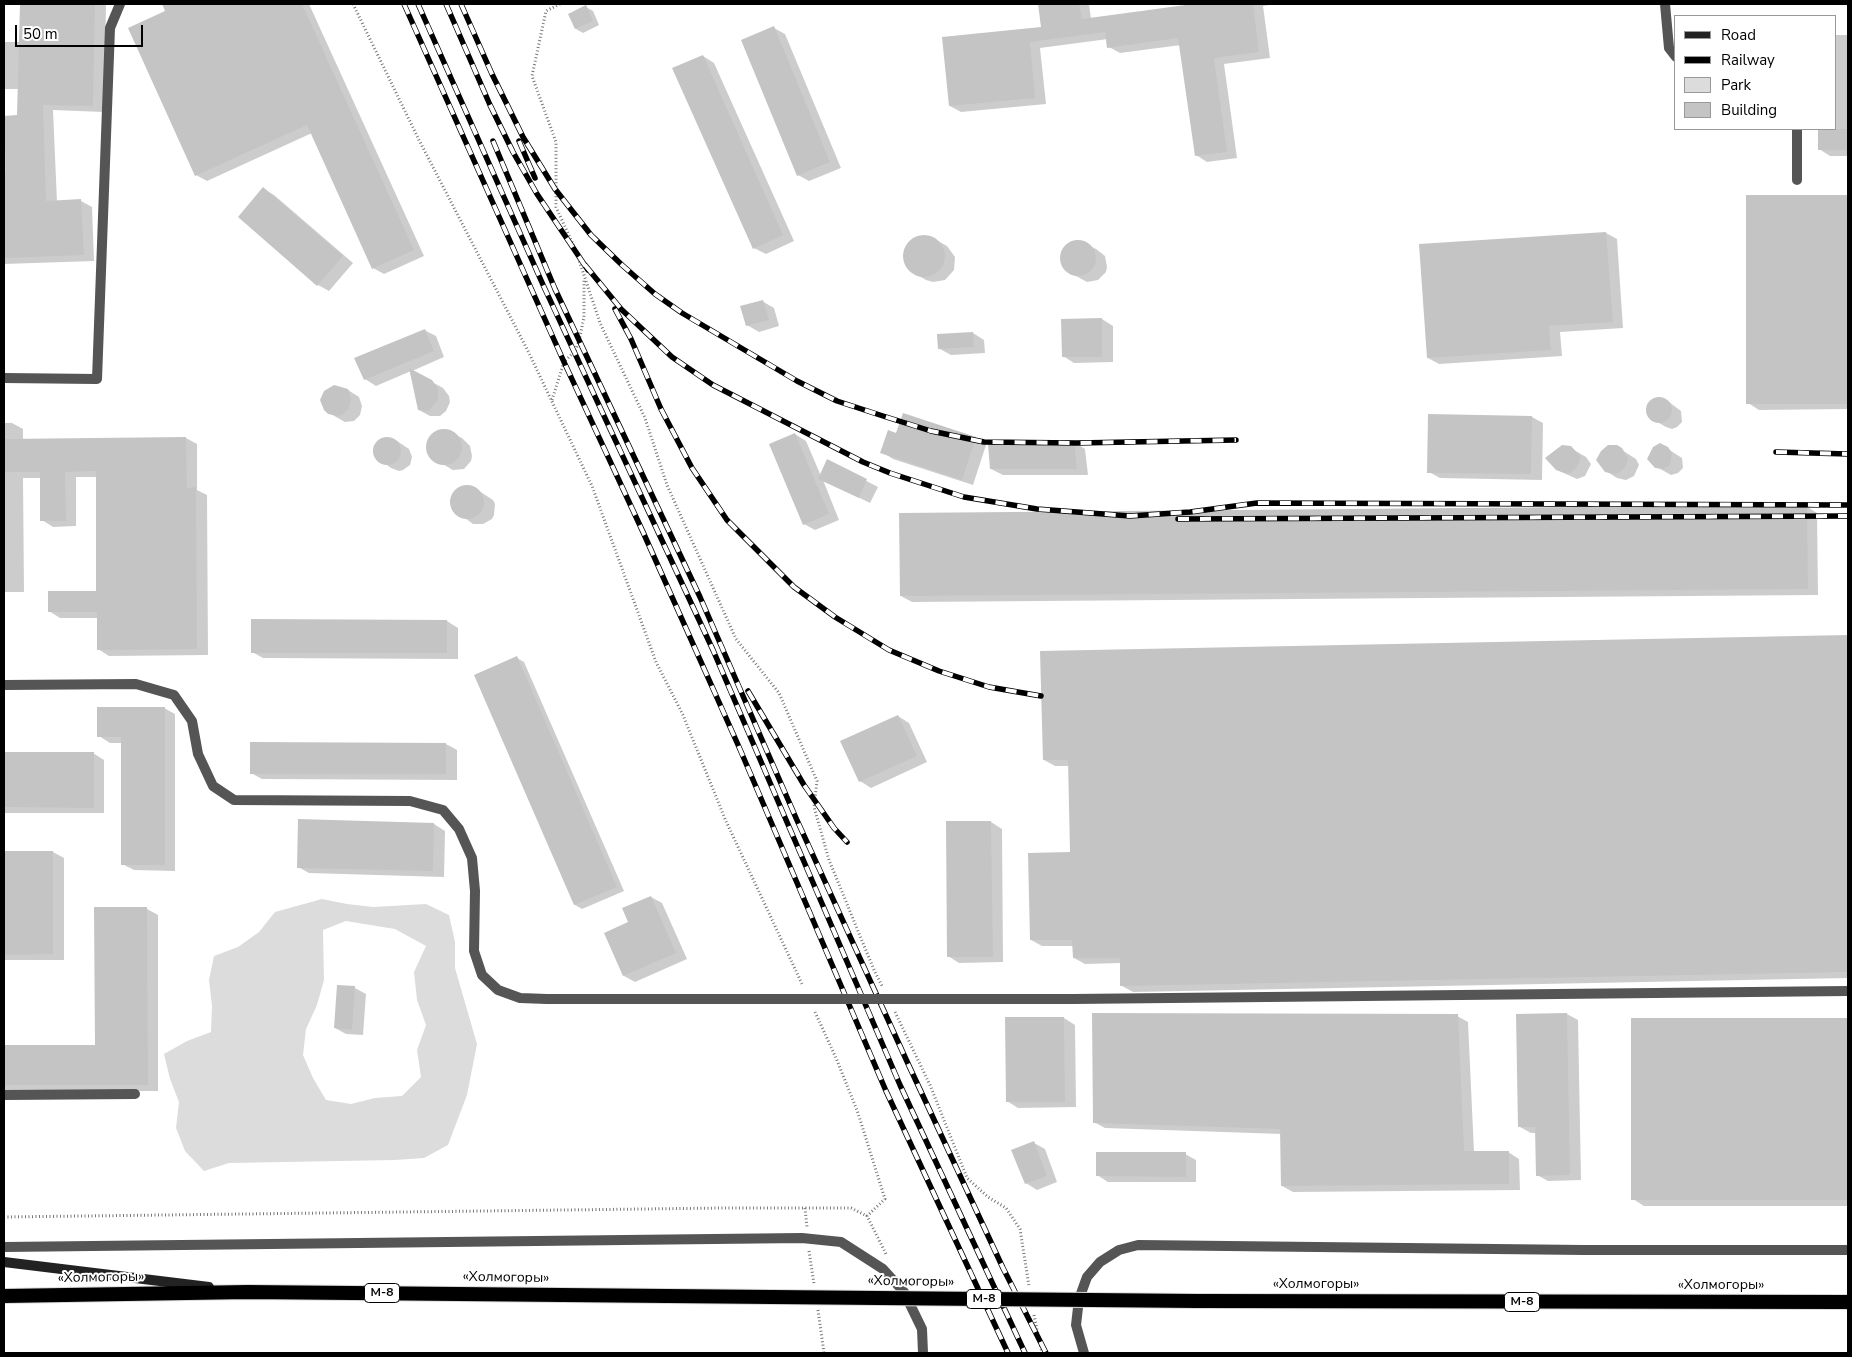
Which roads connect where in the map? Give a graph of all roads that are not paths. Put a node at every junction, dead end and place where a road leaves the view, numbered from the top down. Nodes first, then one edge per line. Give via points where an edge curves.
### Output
1 (120, 4) edge
2 (1665, 4) edge
3 (1674, 54) edge
4 (1797, 130) edge
5 (1797, 180) dead end
6 (4, 378) edge
7 (4, 685) edge
8 (1848, 991) edge
9 (135, 1094) dead end
10 (4, 1095) edge
11 (4, 1247) edge
12 (1848, 1250) edge
13 (4, 1262) edge
14 (248, 1292) junction
15 (4, 1296) edge
16 (1848, 1302) edge
17 (925, 1352) edge
18 (1084, 1353) edge

1 - 6 street via 110,28 97,379
2 - 3 street via 1669,48
4 - 5 street
7 - 8 street, bridge via 136,684 174,695 192,721 198,754 213,786 234,800 410,801 442,810 460,828 472,858 474,951 482,975 498,990 520,998 1073,999
9 - 10 street
11 - 17 street via 792,1238 841,1242 883,1269 904,1292 922,1329
12 - 18 street via 1138,1245 1119,1250 1100,1262 1087,1277 1079,1299 1076,1325
13 - 14 main road
14 - 15 highway, «Холмогоры» / М-8
14 - 16 highway, «Холмогоры» / М-8, bridge via 1197,1301

